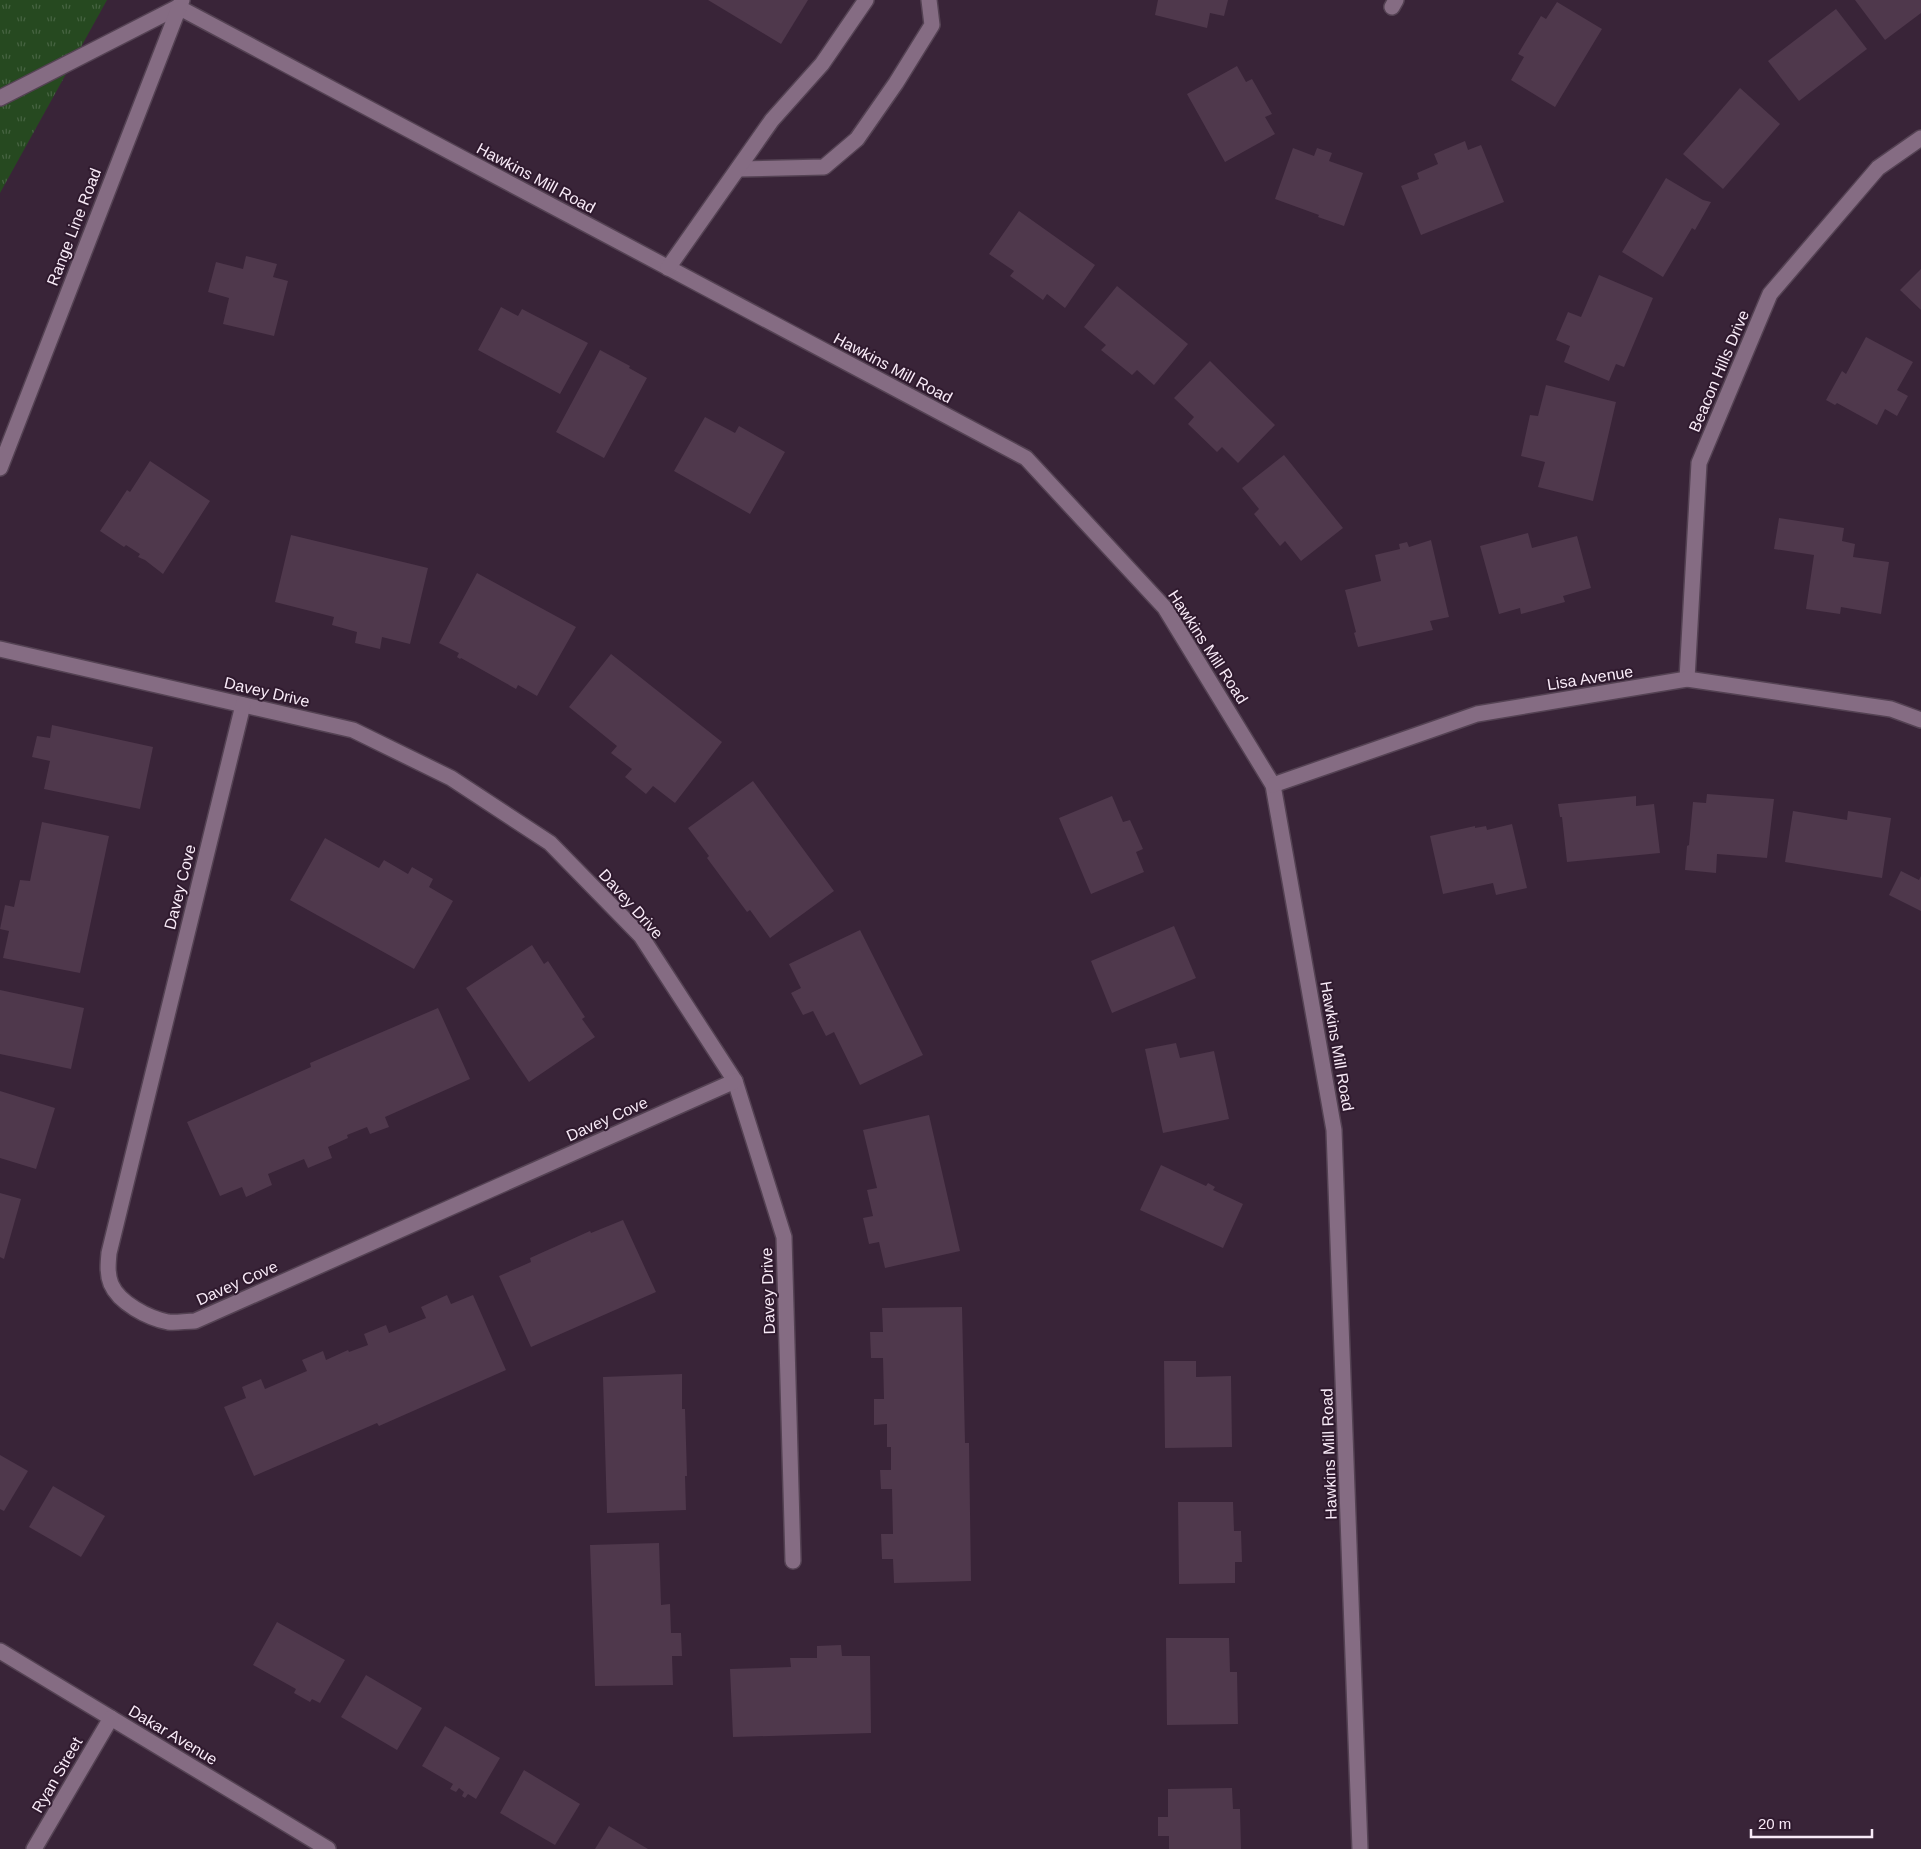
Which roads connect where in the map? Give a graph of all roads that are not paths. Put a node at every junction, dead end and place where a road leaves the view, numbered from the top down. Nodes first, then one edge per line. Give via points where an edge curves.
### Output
1 (866, 0) edge
2 (929, 0) edge
3 (180, 4) edge
4 (0, 98) edge
5 (1921, 138) edge
6 (738, 169) junction
7 (668, 268) junction
8 (0, 468) edge
9 (0, 649) edge
10 (1687, 679) junction
11 (243, 704) junction
12 (1921, 720) edge
13 (1273, 785) junction
14 (735, 1081) junction
15 (793, 1561) dead end
16 (0, 1651) edge
17 (111, 1718) junction
18 (34, 1849) edge
19 (328, 1849) edge
20 (1360, 1849) edge

1 - 6 street via 822,64 772,120
2 - 6 street via 932,25 858,139 824,166
3 - 4 street
3 - 7 street, Hawkins Mill Road
3 - 8 street, Range Line Road
5 - 10 street, Beacon Hills Drive via 1878,168 1770,294 1699,463
6 - 7 street
7 - 13 street, Hawkins Mill Road via 1026,458 1165,608
9 - 11 street, Davey Drive
10 - 12 street, Lisa Avenue via 1891,709
10 - 13 street, Lisa Avenue via 1477,714
11 - 14 street, Davey Drive via 353,730 451,778 550,843 641,936
11 - 14 street, Davey Cove via 109,1253 108,1271 118,1295 160,1319 195,1321
13 - 20 street, Hawkins Mill Road via 1334,1130
14 - 15 street, Davey Drive via 784,1237
16 - 17 street, Dakar Avenue
17 - 18 street, Ryan Street
17 - 19 street, Dakar Avenue

